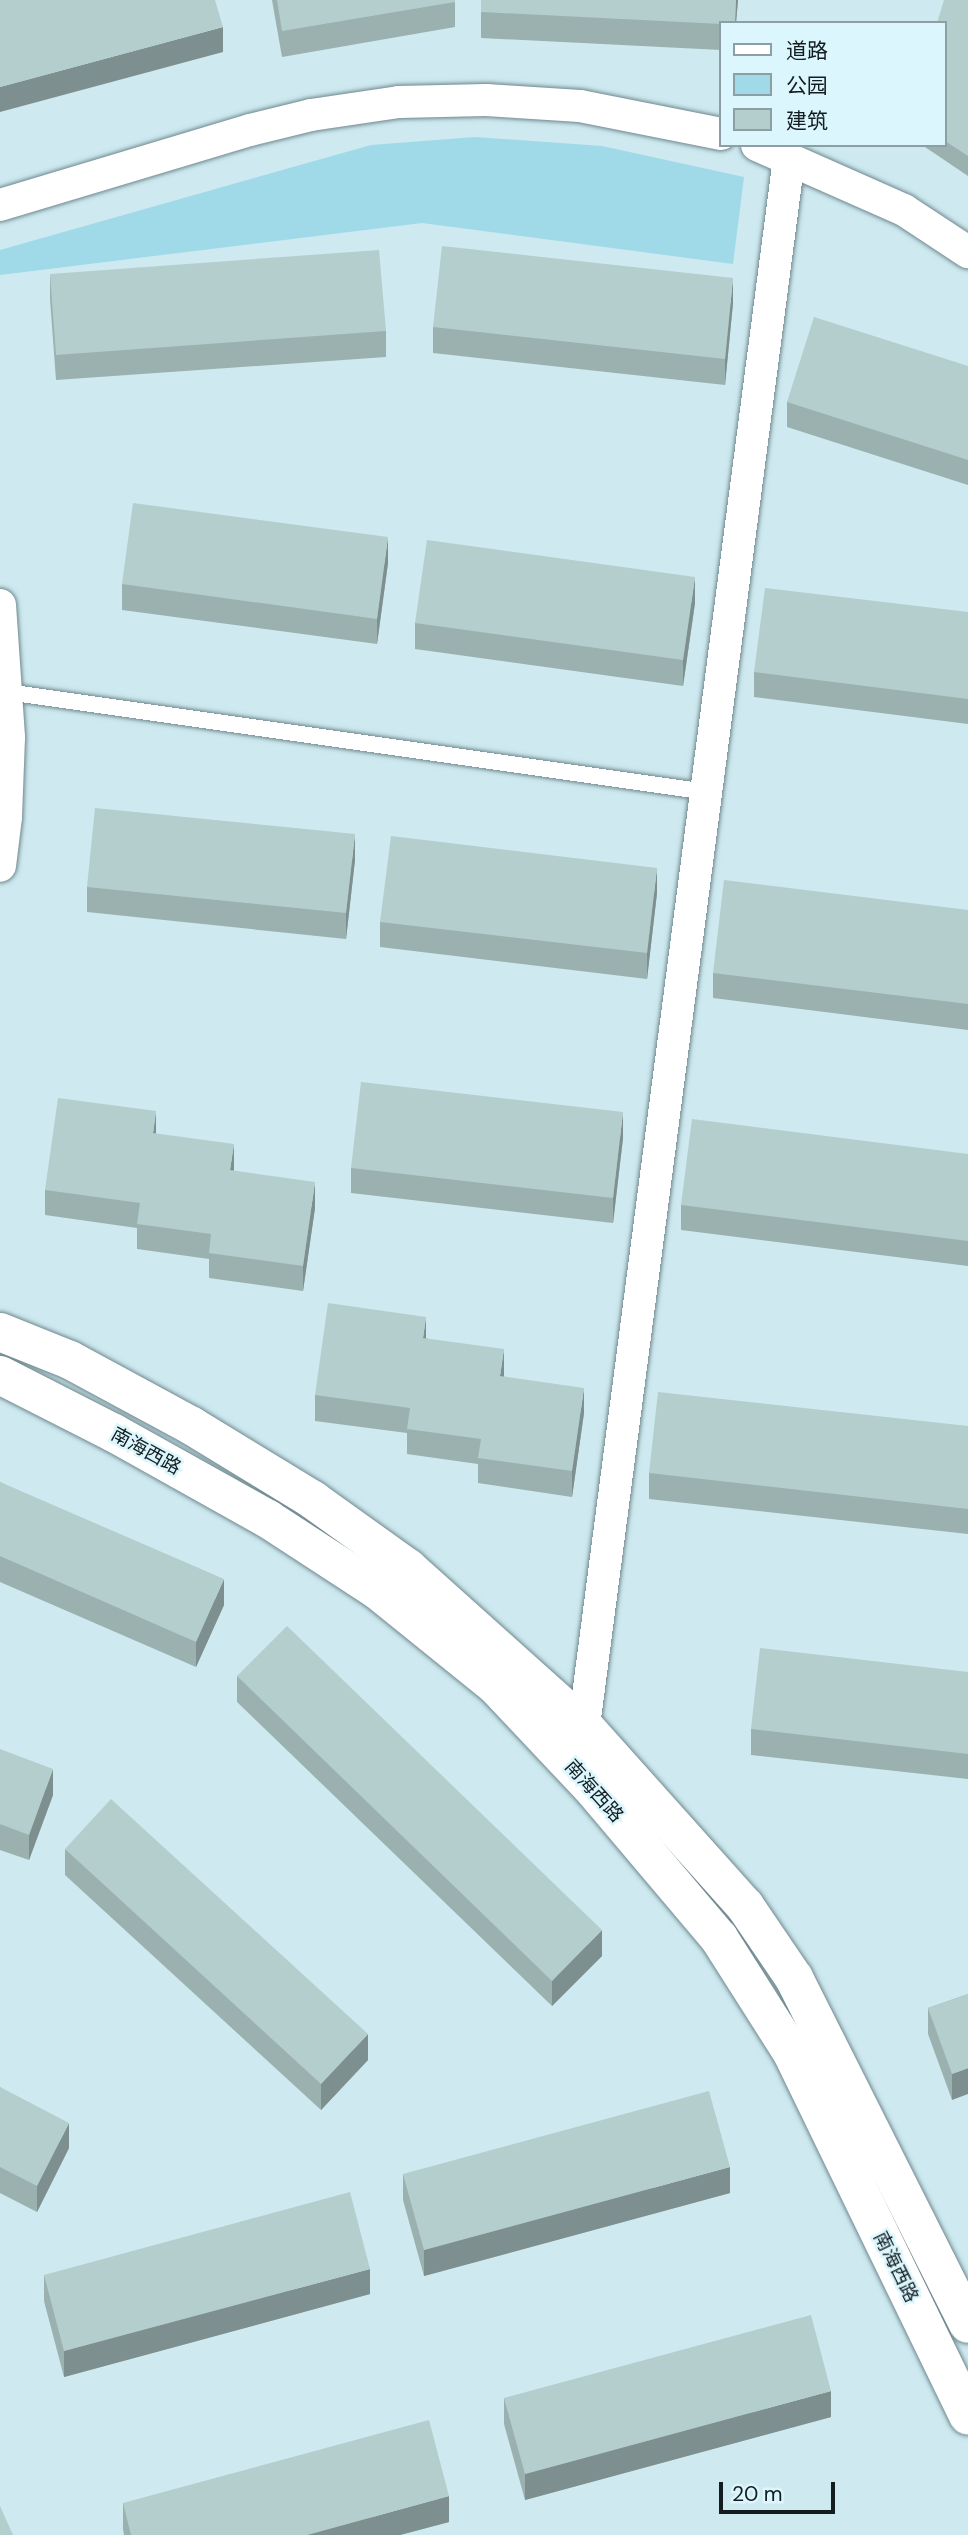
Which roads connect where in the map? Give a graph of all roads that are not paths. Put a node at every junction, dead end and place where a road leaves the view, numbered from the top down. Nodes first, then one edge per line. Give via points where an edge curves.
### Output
1 (720, 134) edge
2 (762, 147) edge
3 (789, 159) junction
4 (0, 205) edge
5 (968, 252) edge
6 (0, 605) edge
7 (7, 692) junction
8 (706, 792) junction
9 (0, 866) edge
10 (0, 1332) edge
11 (0, 1375) edge
12 (584, 1726) junction
13 (968, 2324) edge
14 (968, 2415) edge

1 - 4 street via 580,106 486,100 399,102 262,127
2 - 3 street
3 - 5 street via 904,210
3 - 8 street
6 - 7 street
7 - 8 lane
7 - 9 street via 6,817
8 - 12 street
10 - 12 street, 南海西路 via 83,1367 313,1500 408,1568
11 - 14 street, 南海西路 via 268,1519 377,1590 496,1686 593,1789 719,1938 792,2053
12 - 13 street, 南海西路 via 745,1906 794,1978

